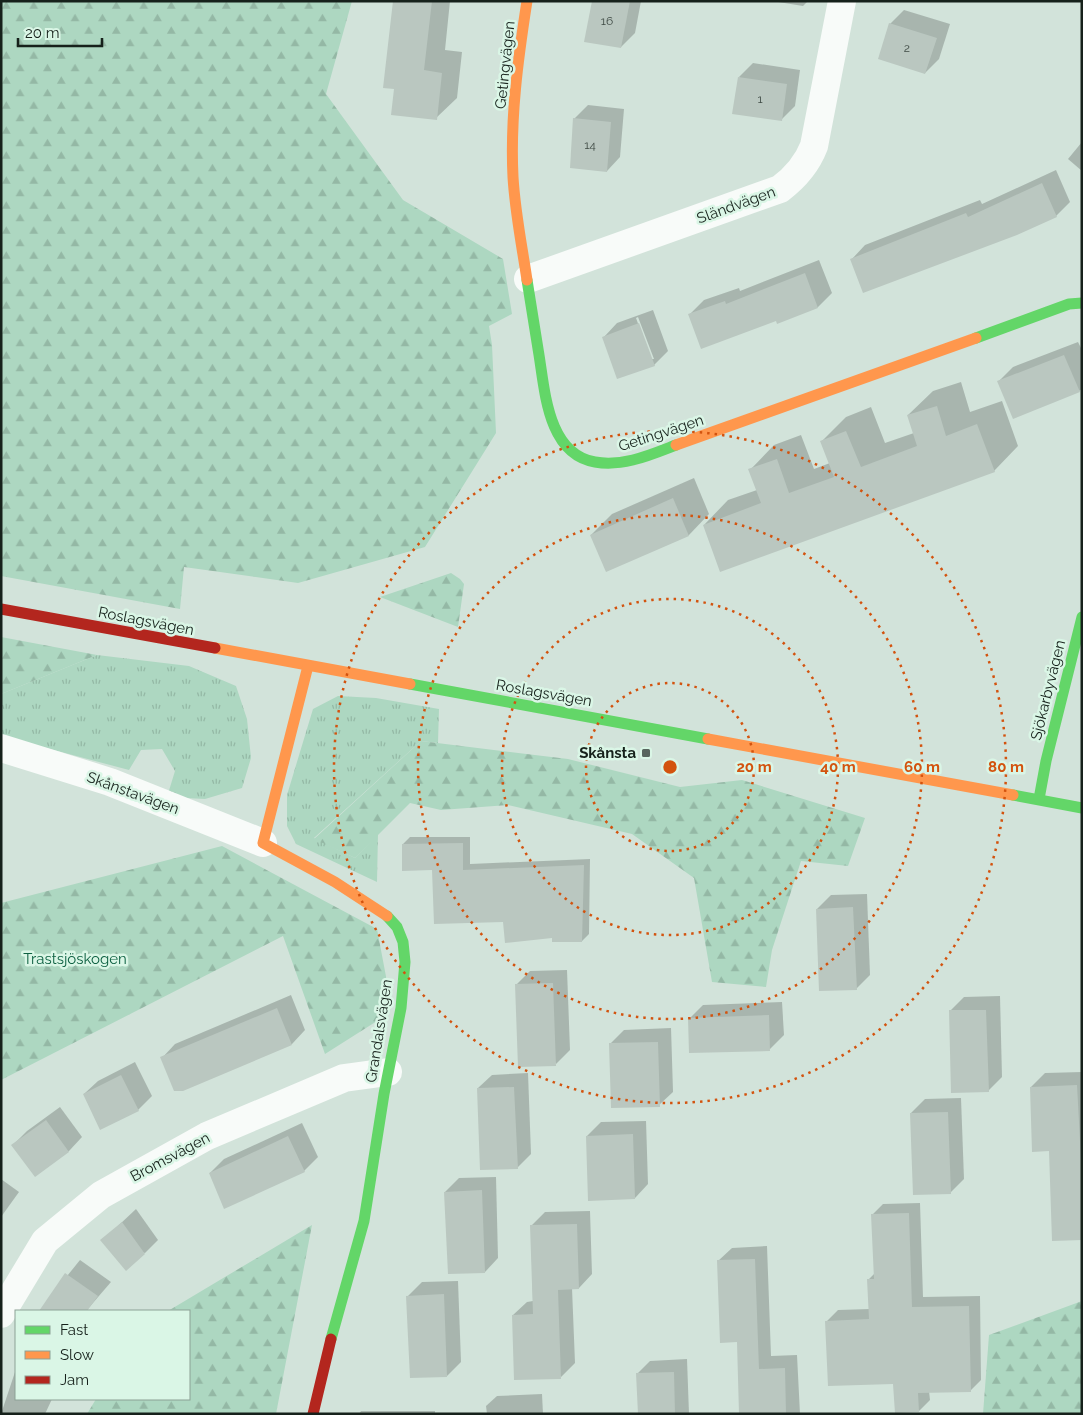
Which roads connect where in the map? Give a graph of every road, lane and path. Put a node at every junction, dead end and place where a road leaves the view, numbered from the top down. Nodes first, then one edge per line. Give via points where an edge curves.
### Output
1 (527, 1) edge
2 (842, 1) edge
3 (528, 279) junction
4 (1082, 303) edge
5 (1, 609) edge
6 (1082, 617) edge
7 (308, 666) junction
8 (1, 748) edge
9 (1039, 799) junction
10 (1082, 808) edge
11 (263, 843) junction
12 (388, 1072) junction
13 (1, 1314) edge
14 (313, 1414) edge

1 - 3 street, Getingvägen via 512,134 512,171 514,203
2 - 3 street, Sländvägen via 814,146 808,161 791,181 780,189
3 - 4 street, Getingvägen via 543,385 555,430 564,444 580,457 608,464 642,458 1060,308
5 - 7 street, Roslagsvägen
6 - 9 street, Sjökarbyvägen
7 - 9 street, Roslagsvägen
7 - 11 street
8 - 11 street, Skånstavägen via 110,782
9 - 10 street, Roslagsvägen
11 - 12 street, Grandalsvägen via 378,908 397,927 404,951 402,1004
12 - 13 street, Bromsvägen via 344,1078 207,1136 100,1195 45,1241
12 - 14 street, Grandalsvägen via 364,1221 319,1377

